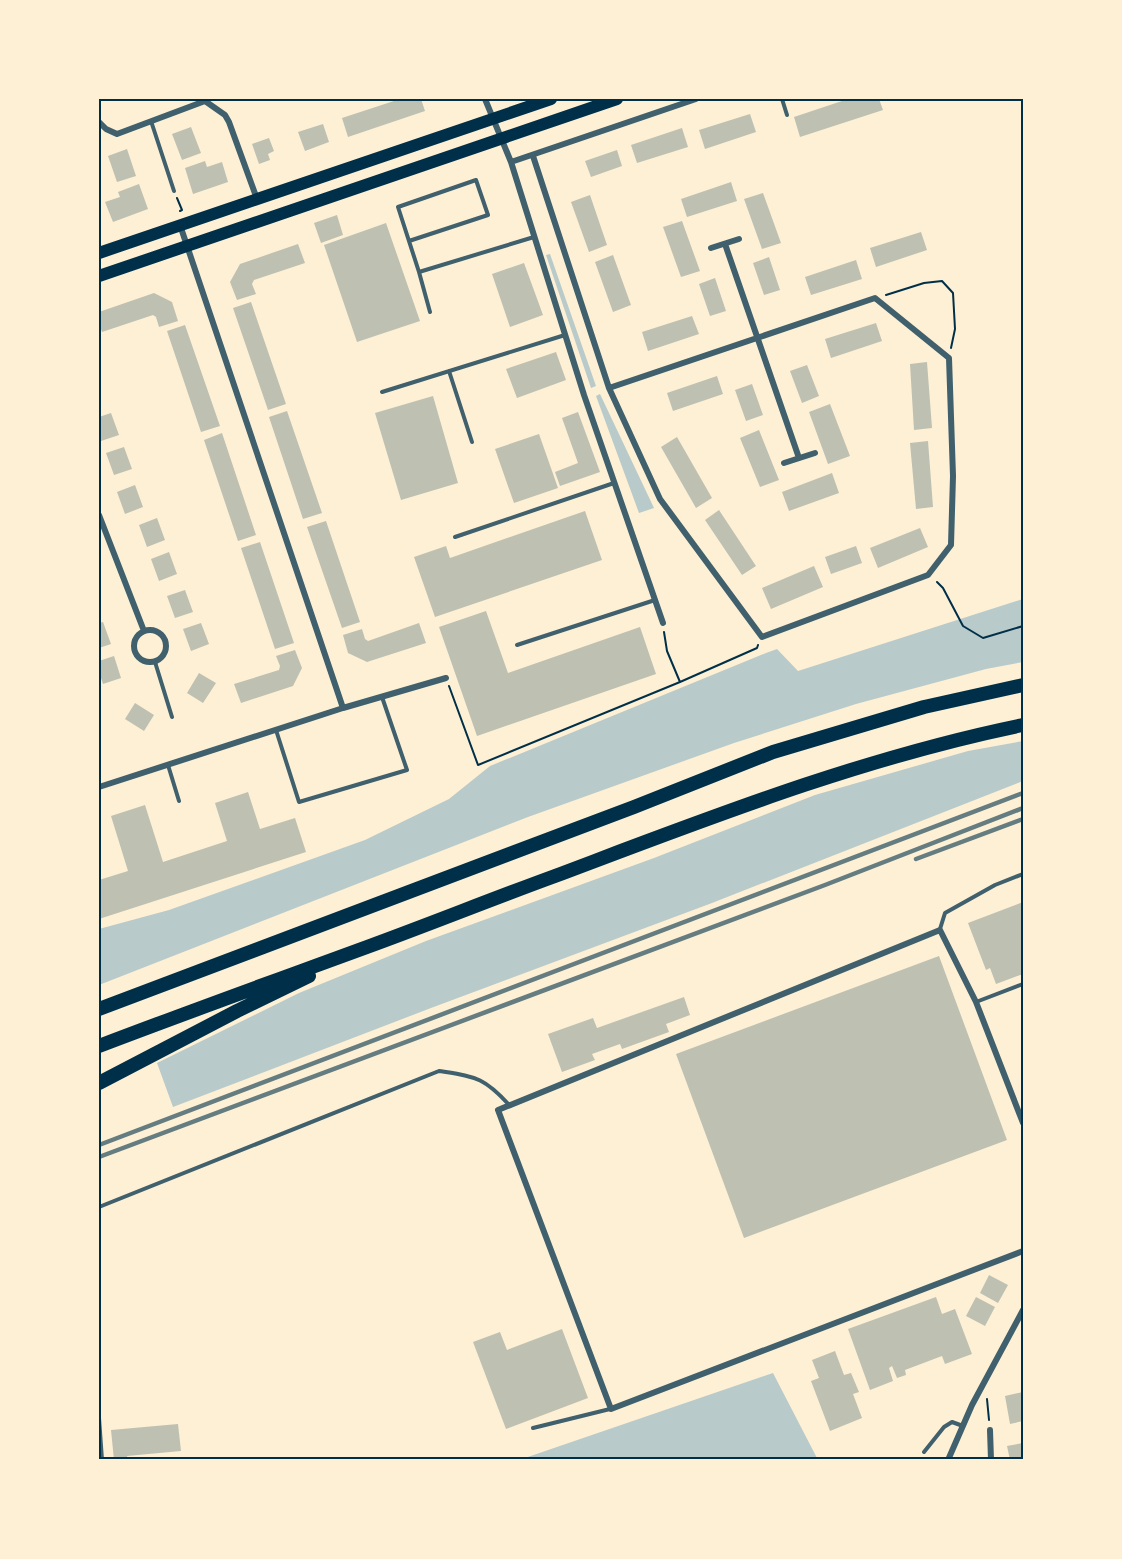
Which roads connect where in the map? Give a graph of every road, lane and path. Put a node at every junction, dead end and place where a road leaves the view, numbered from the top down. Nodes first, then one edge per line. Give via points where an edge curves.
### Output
1 (486, 99) edge
2 (551, 99) edge
3 (617, 99) edge
4 (696, 99) edge
5 (782, 99) edge
6 (205, 100) edge
7 (787, 115) dead end
8 (492, 118) junction
9 (151, 121) junction
10 (99, 122) edge
11 (500, 138) junction
12 (532, 156) junction
13 (511, 162) junction
14 (174, 191) joint
15 (257, 199) junction
16 (172, 214) dead end
17 (180, 225) junction
18 (534, 237) junction
19 (739, 239) dead end
20 (409, 242) junction
21 (725, 244) junction
22 (187, 246) junction
23 (711, 248) dead end
24 (99, 253) edge
25 (419, 272) junction
26 (99, 276) edge
27 (875, 298) junction
28 (430, 312) dead end
29 (565, 335) junction
30 (756, 337) junction
31 (949, 358) junction
32 (449, 371) junction
33 (609, 388) junction
34 (382, 392) dead end
35 (472, 442) dead end
36 (815, 453) dead end
37 (799, 458) junction
38 (784, 463) dead end
39 (614, 483) junction
40 (99, 515) edge
41 (454, 537) dead end
42 (928, 575) junction
43 (654, 600) junction
44 (663, 623) joint
45 (1023, 626) edge
46 (144, 631) junction
47 (762, 637) junction
48 (517, 645) dead end
49 (155, 662) junction
50 (446, 678) joint
51 (680, 682) junction
52 (1023, 685) edge
53 (382, 697) junction
54 (343, 708) junction
55 (172, 717) dead end
56 (1023, 725) edge
57 (276, 730) junction
58 (168, 764) junction
59 (99, 786) edge
60 (178, 801) dead end
61 (1023, 874) edge
62 (940, 930) junction
63 (367, 947) junction
64 (1023, 984) edge
65 (976, 1002) junction
66 (99, 1009) edge
67 (99, 1046) edge
68 (99, 1083) edge
69 (510, 1106) junction
70 (1023, 1123) edge
71 (99, 1207) edge
72 (1023, 1251) edge
73 (1023, 1310) edge
74 (986, 1378) junction
75 (611, 1409) junction
76 (99, 1418) edge
77 (963, 1427) junction
78 (533, 1428) dead end
79 (990, 1430) joint
80 (924, 1452) dead end
81 (102, 1460) edge
82 (948, 1460) edge
83 (991, 1460) edge

1 - 8 street
2 - 8 main road
3 - 11 main road
4 - 12 street
5 - 7 lane
6 - 9 street
6 - 15 street via 229,122
8 - 11 street
8 - 15 main road
9 - 10 street via 117,134
9 - 14 lane
11 - 13 street
11 - 22 main road
12 - 13 street
12 - 33 street
13 - 18 street
14 - 16 path via 182,210
15 - 17 main road
17 - 22 street
17 - 24 main road
18 - 25 lane
18 - 29 street
19 - 21 street
20 - 20 lane via 398,207 476,180 488,215
20 - 25 lane
21 - 23 street
21 - 30 street
22 - 26 main road
22 - 54 street
25 - 28 lane
27 - 30 street
27 - 31 street
27 - 31 path via 942,281 953,293 955,329
29 - 32 lane
29 - 39 street
30 - 33 street
30 - 37 street
31 - 42 street via 951,545
32 - 34 lane
32 - 35 lane
33 - 47 street via 660,499
36 - 37 street
37 - 38 street
39 - 41 lane
39 - 43 street
40 - 46 street
42 - 45 path via 943,588 963,626 983,638
42 - 47 street
43 - 44 street
43 - 48 lane
44 - 51 path via 667,651
46 - 49 street via 133,643 135,654 144,662
46 - 49 street via 154,630 165,641 165,651
47 - 51 path via 757,648
49 - 55 lane
50 - 51 path via 478,765
50 - 53 street
52 - 66 highway via 924,707 772,752
53 - 54 street
53 - 57 lane via 407,770 299,802
54 - 57 street
56 - 63 highway via 861,765 784,790
57 - 58 street
58 - 59 street
58 - 60 lane
61 - 62 lane via 945,913
62 - 65 street
62 - 69 street
63 - 67 highway
63 - 68 highway
64 - 65 lane
65 - 70 street
69 - 71 lane via 492,1086 475,1077 439,1071
69 - 75 street via 498,1110
72 - 75 street
73 - 74 street
74 - 77 street
74 - 79 path
75 - 78 lane
76 - 81 lane
77 - 80 lane via 952,1422 944,1427
77 - 82 street
79 - 83 street

